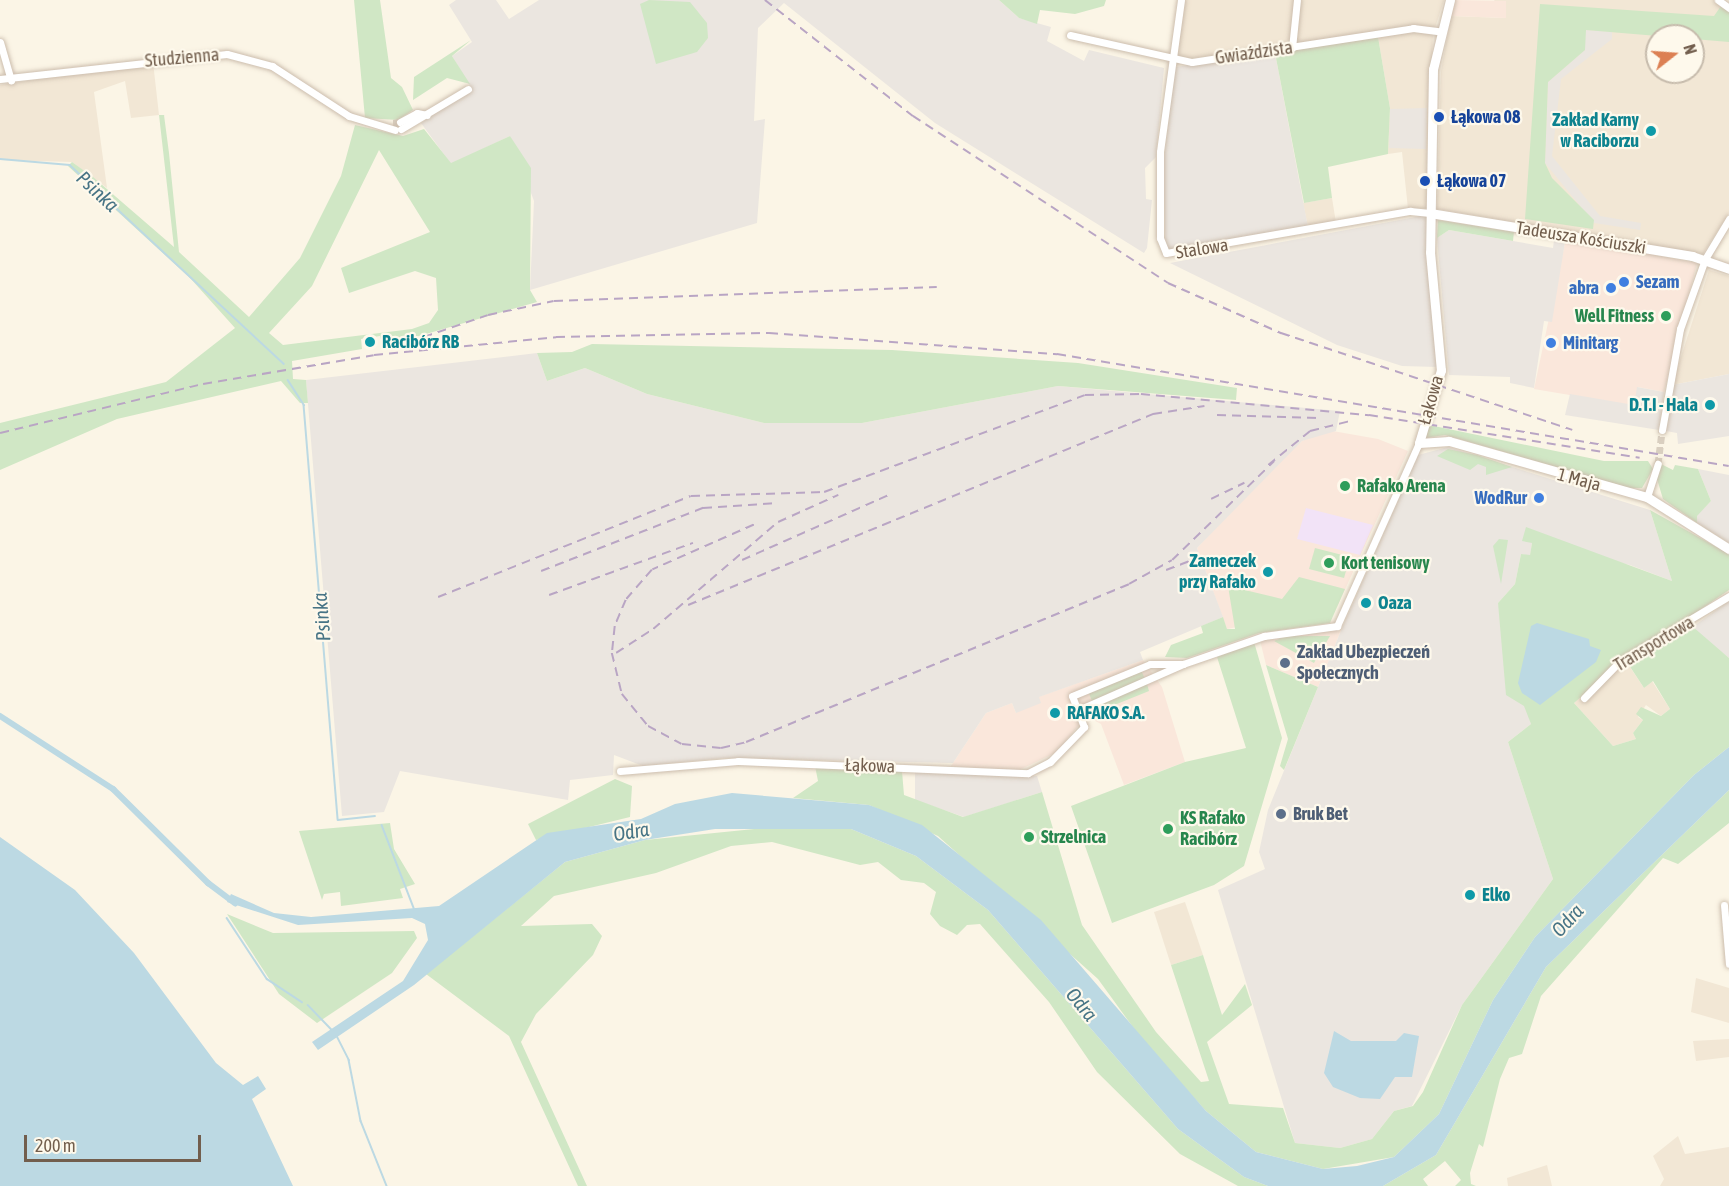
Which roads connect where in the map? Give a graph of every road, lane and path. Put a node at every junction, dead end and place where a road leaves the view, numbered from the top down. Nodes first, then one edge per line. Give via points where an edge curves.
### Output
1 (1180, 0) edge
2 (1297, 0) edge
3 (1450, 0) edge
4 (1718, 0) edge
5 (1729, 8) edge
6 (1440, 31) junction
7 (1070, 35) dead end
8 (0, 42) edge
9 (1292, 48) junction
10 (1172, 61) junction
11 (0, 79) edge
12 (11, 80) junction
13 (468, 89) dead end
14 (1430, 213) junction
15 (1729, 219) edge
16 (1705, 259) junction
17 (1729, 269) edge
18 (1662, 430) tunnel mouth
19 (1419, 443) junction
20 (1658, 464) tunnel mouth
21 (1647, 497) junction
22 (1729, 549) edge
23 (1729, 596) edge
24 (1150, 664) junction
25 (1162, 664) junction
26 (1183, 664) junction
27 (1161, 675) junction
28 (1584, 698) dead end
29 (1078, 710) junction
30 (620, 771) dead end
31 (1724, 905) dead end
32 (1729, 964) edge

1 - 10 street
2 - 9 street
3 - 6 street, Łąkowa
4 - 5 street
6 - 9 street, Gwiaździsta via 1413,28
6 - 14 street, Łąkowa via 1433,69
7 - 10 street, Gwiaździsta
8 - 12 street
9 - 10 street, Gwiaździsta
10 - 14 street, Stalowa via 1160,152 1160,238 1166,254 1410,211
11 - 12 street, Studzienna
12 - 13 street, Studzienna via 227,54 272,66 349,116 382,127 397,126 417,113 426,115
14 - 16 street, Tadeusza Kościuszki
14 - 19 street, Łąkowa via 1441,370
15 - 16 street
16 - 17 street, Tadeusza Kościuszki
16 - 18 street via 1675,352
19 - 21 street, 1 Maja via 1449,441
19 - 26 street, Łąkowa via 1337,626 1264,636
20 - 21 street
21 - 22 street, 1 Maja
23 - 28 street, Transportowa via 1620,661
24 - 25 street, Łąkowa
24 - 27 street
24 - 29 street, Łąkowa via 1072,696
25 - 26 street, Łąkowa
25 - 27 street
26 - 27 street, Łąkowa
27 - 29 street, Łąkowa
29 - 30 street, Łąkowa via 1084,727 1050,762 1028,773 738,761
31 - 32 street

